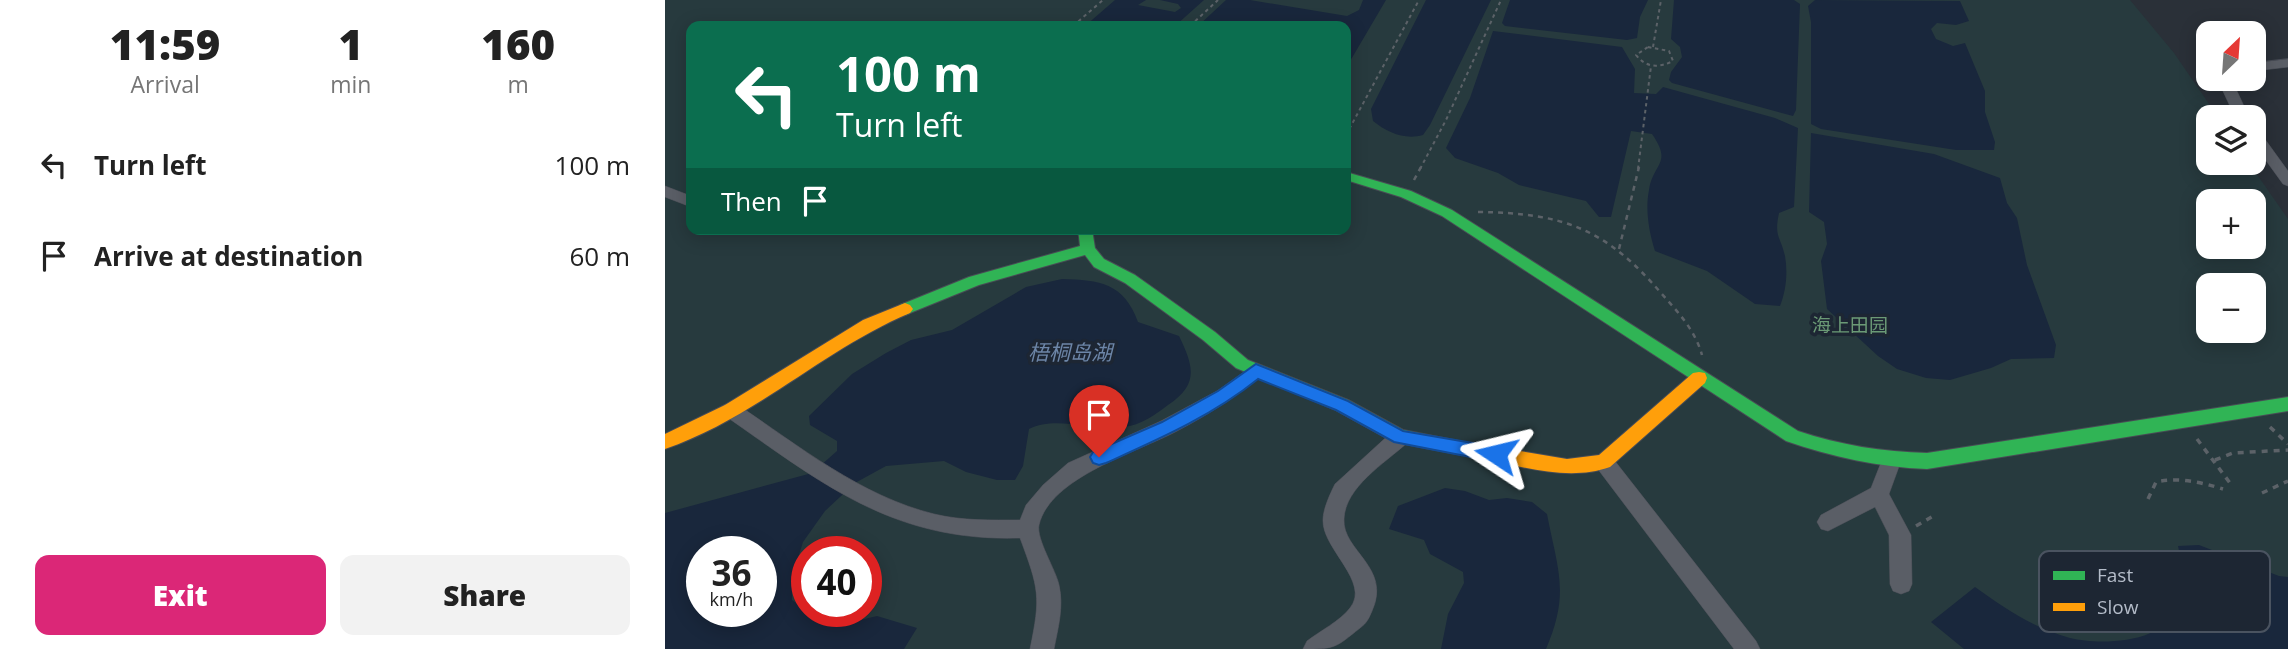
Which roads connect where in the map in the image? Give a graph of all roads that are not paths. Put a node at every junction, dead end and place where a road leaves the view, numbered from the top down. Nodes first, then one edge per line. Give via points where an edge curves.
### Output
1 (2288, 62) edge
2 (2266, 65) edge
3 (2266, 151) edge
4 (1351, 178) edge
5 (2288, 181) edge
6 (665, 191) edge
7 (686, 200) edge
8 (1086, 235) edge
9 (1088, 249) junction
10 (1256, 371) junction
11 (1699, 378) junction
12 (2288, 404) edge
13 (731, 410) junction
14 (1400, 437) junction
15 (665, 442) edge
16 (1604, 461) junction
17 (1891, 461) junction
18 (1879, 494) junction
19 (1828, 522) dead end
20 (1027, 529) junction
21 (1901, 584) dead end
22 (1042, 649) edge
23 (1315, 649) edge
24 (1748, 649) edge

1 - 2 street
3 - 5 street
4 - 11 street via 1406,194 1447,214
6 - 7 street
8 - 9 street
9 - 10 street via 1099,263 1130,279
9 - 13 street via 974,281 869,324
10 - 14 street via 1342,405
10 - 20 street via 1224,396 1168,427 1075,469 1033,511
11 - 16 street
11 - 17 street via 1792,436 1857,457
12 - 17 street via 1962,457
13 - 15 street
13 - 20 street via 852,491 896,512 968,528
14 - 16 street via 1567,467
14 - 23 street via 1342,490 1333,519 1336,536 1361,571 1367,597 1358,616
16 - 24 street
17 - 18 street
18 - 19 street
18 - 21 street via 1900,535
20 - 22 street via 1048,584 1050,607

